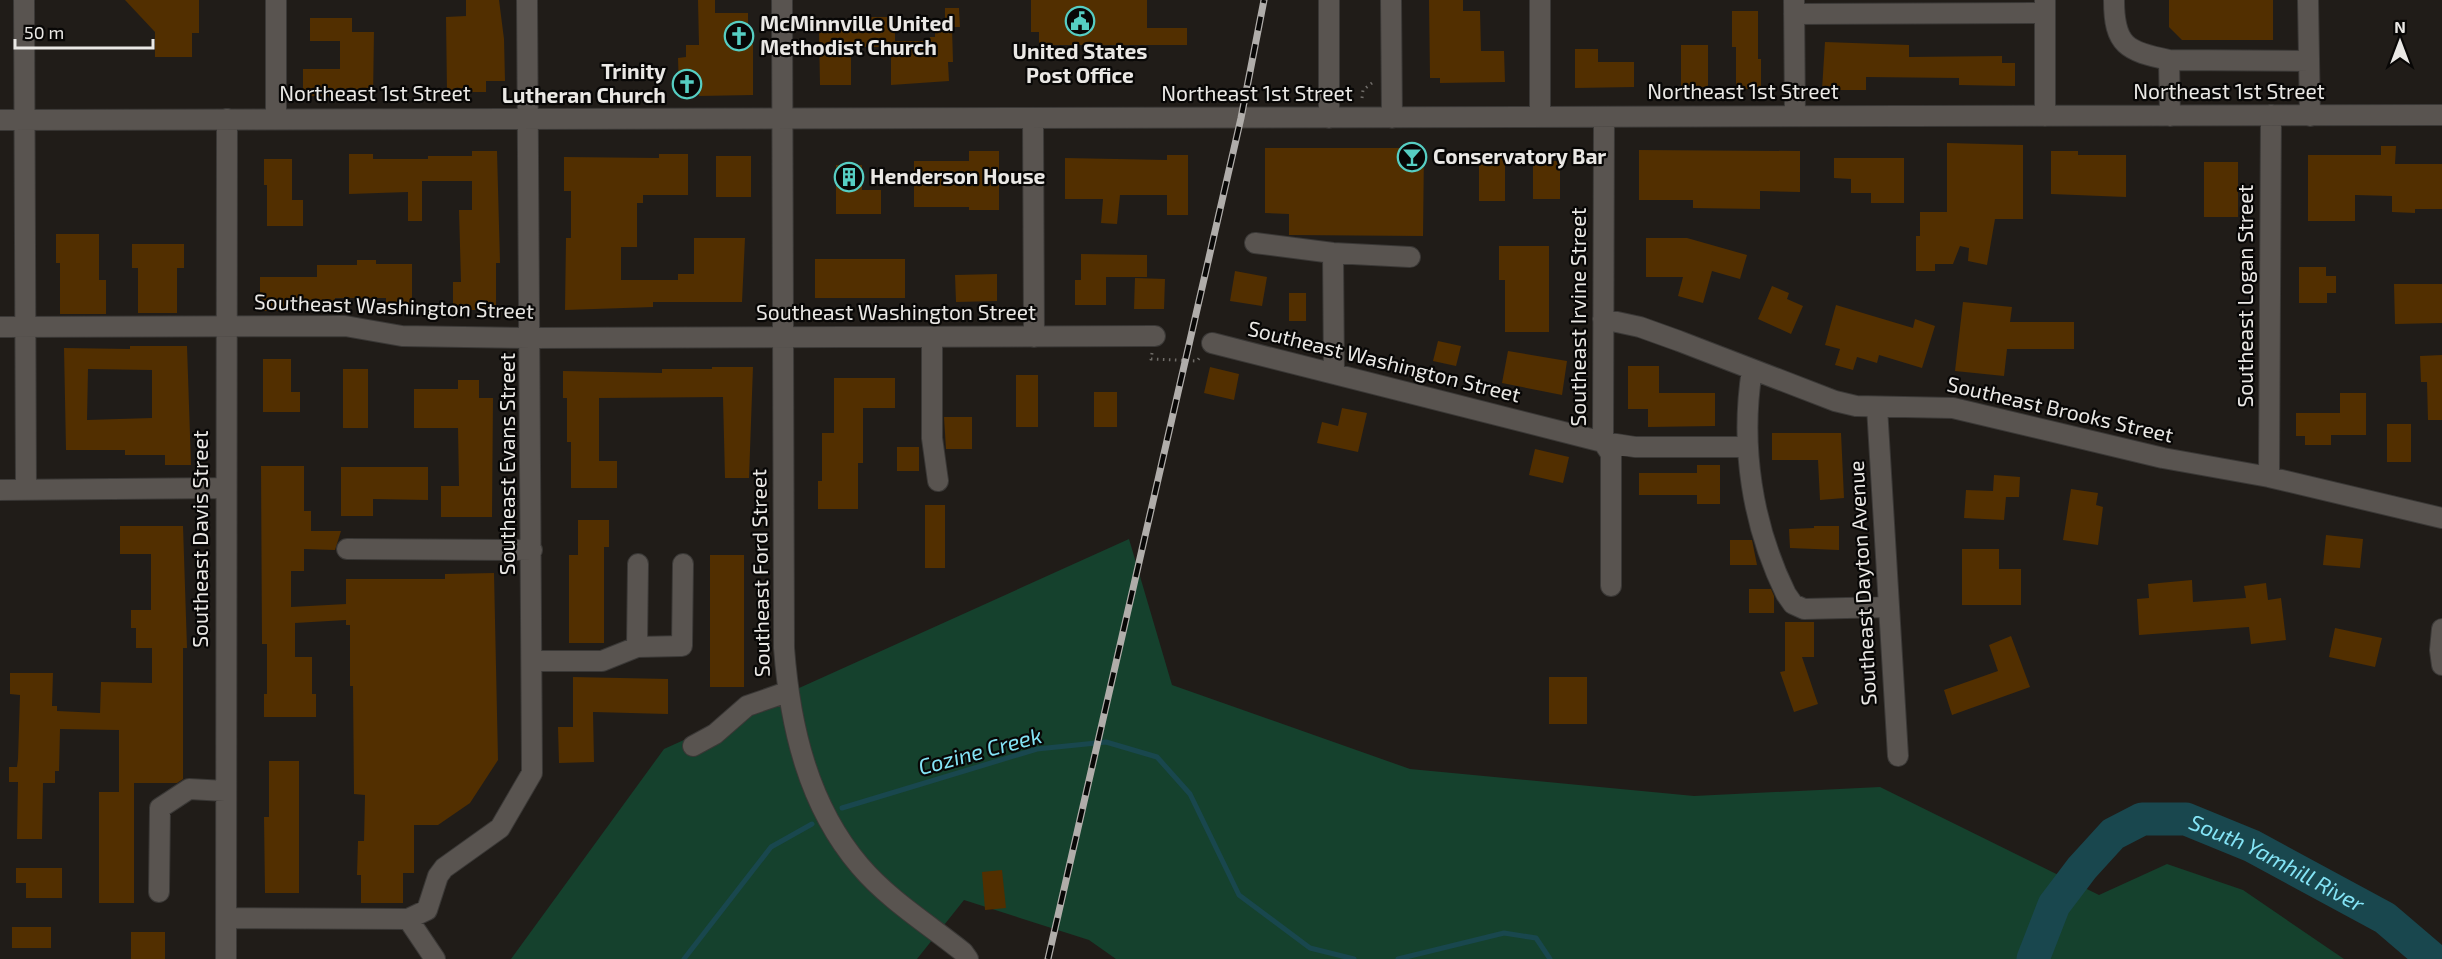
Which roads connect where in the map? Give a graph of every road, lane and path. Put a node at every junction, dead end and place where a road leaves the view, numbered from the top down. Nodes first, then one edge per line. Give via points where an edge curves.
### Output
1 (24, 0) edge
2 (276, 0) edge
3 (527, 0) edge
4 (782, 0) edge
5 (1329, 0) edge
6 (1391, 0) edge
7 (1540, 0) edge
8 (2114, 0) edge
9 (2308, 0) edge
10 (1794, 7) edge
11 (2045, 7) edge
12 (2169, 60) junction
13 (2309, 61) junction
14 (2271, 115) junction
15 (2442, 115) edge
16 (1794, 116) junction
17 (2045, 116) junction
18 (2170, 116) junction
19 (2310, 116) junction
20 (1329, 117) junction
21 (1392, 117) junction
22 (1540, 117) junction
23 (1604, 117) junction
24 (527, 118) junction
25 (1034, 118) junction
26 (227, 119) junction
27 (276, 119) junction
28 (783, 119) junction
29 (0, 120) edge
30 (24, 120) junction
31 (1255, 243) dead end
32 (1333, 254) junction
33 (1410, 257) dead end
34 (1603, 319) junction
35 (227, 325) junction
36 (0, 327) edge
37 (26, 327) junction
38 (1155, 336) joint
39 (932, 337) junction
40 (1034, 337) junction
41 (531, 338) junction
42 (782, 338) junction
43 (1212, 343) joint
44 (1752, 370) junction
45 (1334, 374) junction
46 (1876, 407) junction
47 (1603, 442) junction
48 (1746, 447) junction
49 (2269, 477) junction
50 (938, 482) dead end
51 (225, 488) junction
52 (26, 489) junction
53 (0, 490) edge
54 (2442, 518) edge
55 (347, 549) dead end
56 (532, 550) junction
57 (638, 564) dead end
58 (683, 564) dead end
59 (1611, 586) dead end
60 (1889, 607) junction
61 (2442, 629) edge
62 (637, 647) junction
63 (532, 661) junction
64 (2442, 665) edge
65 (788, 692) junction
66 (693, 746) dead end
67 (1898, 756) dead end
68 (225, 790) junction
69 (159, 892) dead end
70 (226, 918) junction
71 (408, 919) junction
72 (226, 959) edge
73 (435, 959) edge
74 (968, 959) edge

1 - 30 street
2 - 27 street
3 - 24 street, Southeast Evans Street
4 - 28 street, Southeast Ford Street
5 - 20 street
6 - 21 street
7 - 22 street
8 - 12 street via 2114,25 2121,39 2136,53
9 - 13 street
10 - 11 street
10 - 16 street
11 - 17 street
12 - 13 street
12 - 18 street
13 - 19 street
14 - 18 street, Northeast 1st Street
14 - 19 street, Northeast 1st Street
14 - 49 street, Southeast Logan Street
15 - 19 street, Northeast 1st Street
16 - 17 street, Northeast 1st Street
16 - 23 street, Northeast 1st Street
17 - 18 street, Northeast 1st Street
20 - 21 street, Northeast 1st Street
20 - 25 street, Northeast 1st Street
21 - 22 street, Northeast 1st Street
22 - 23 street, Northeast 1st Street
23 - 34 street, Southeast Irvine Street
24 - 27 street, Northeast 1st Street
24 - 28 street, Northeast 1st Street
24 - 41 street, Southeast Evans Street
25 - 28 street, Northeast 1st Street
25 - 40 street
26 - 27 street, Northeast 1st Street
26 - 30 street, Northeast 1st Street
26 - 35 street, Southeast Davis Street
28 - 42 street, Southeast Ford Street
29 - 30 street, Northeast 1st Street
30 - 37 street
31 - 32 street
32 - 33 street
32 - 45 street
34 - 44 street, Southeast Brooks Street via 1640,327
34 - 47 street, Southeast Irvine Street
35 - 37 street, Southeast Washington Street
35 - 41 street, Southeast Washington Street via 345,326 402,336
35 - 51 street, Southeast Davis Street
36 - 37 street, Southeast Washington Street
37 - 52 street
38 - 40 street, Southeast Washington Street
38 - 43 path via 1151,359 1197,361
39 - 40 street, Southeast Washington Street
39 - 42 street, Southeast Washington Street
39 - 50 street via 932,438
41 - 42 street, Southeast Washington Street
41 - 56 street, Southeast Evans Street
42 - 65 street, Southeast Ford Street via 784,638
43 - 45 street, Southeast Washington Street
44 - 46 street, Southeast Brooks Street via 1835,401
44 - 48 street via 1745,414
45 - 47 street, Southeast Washington Street
46 - 49 street, Southeast Brooks Street via 1953,408 2163,458
46 - 60 street, Southeast Dayton Avenue
47 - 48 street, Southeast Washington Street via 1635,447
47 - 59 street, Southeast Irvine Street via 1611,454
48 - 60 street via 1760,523 1780,581 1793,604 1804,609
49 - 54 street, Southeast Brooks Street
51 - 52 street
51 - 68 street, Southeast Davis Street
52 - 53 street
55 - 56 street
56 - 63 street, Southeast Evans Street
57 - 62 street
58 - 62 street via 682,646
60 - 67 street, Southeast Dayton Avenue
61 - 64 street
62 - 63 street via 602,661
63 - 71 street, Southeast Evans Street via 531,773 500,828 444,868 426,910
65 - 66 street via 747,706 715,734
65 - 74 street, Southeast Ford Street via 796,737 809,777 837,834 861,867 897,902
68 - 69 street via 189,789 160,808
68 - 70 street, Southeast Davis Street
70 - 71 street
70 - 72 street, Southeast Davis Street
71 - 73 street

